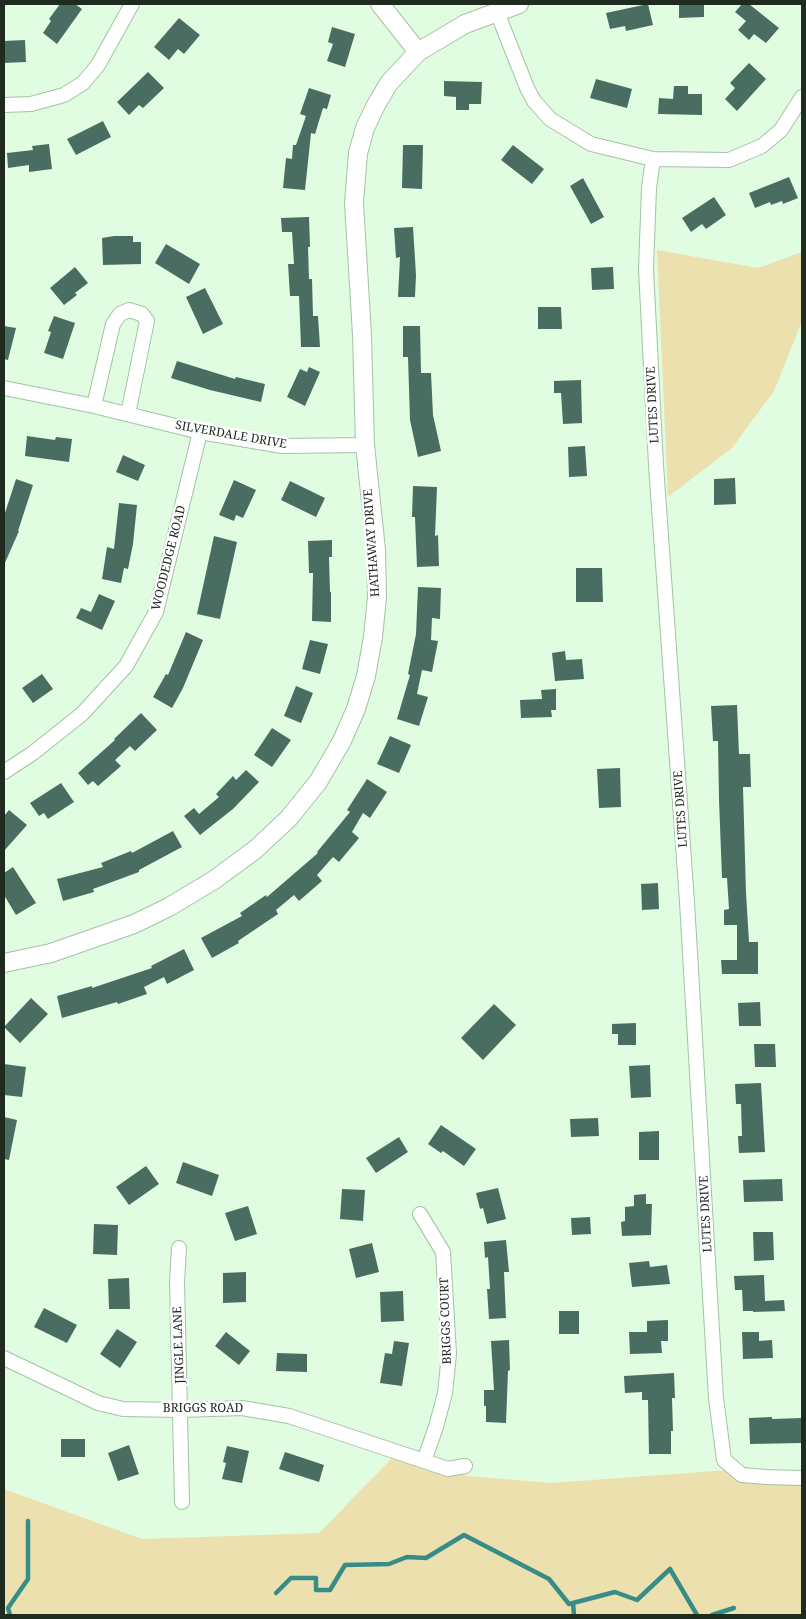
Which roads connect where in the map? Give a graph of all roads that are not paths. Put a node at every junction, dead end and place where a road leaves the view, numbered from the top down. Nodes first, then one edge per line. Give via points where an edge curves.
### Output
1 (132, 4) edge
2 (380, 4) edge
3 (519, 4) edge
4 (497, 12) junction
5 (418, 52) junction
6 (802, 98) edge
7 (4, 105) edge
8 (653, 159) junction
9 (4, 388) edge
10 (94, 406) junction
11 (128, 414) junction
12 (200, 432) junction
13 (364, 444) junction
14 (4, 772) edge
15 (4, 963) edge
16 (420, 1214) dead end
17 (179, 1248) dead end
18 (4, 1358) edge
19 (181, 1410) junction
20 (424, 1461) junction
21 (464, 1466) dead end
22 (802, 1478) edge
23 (182, 1502) dead end

1 - 7 street via 98,65 83,83 64,95 31,104
2 - 5 street
3 - 4 street, HATHAWAY DRIVE
4 - 5 street, HATHAWAY DRIVE via 465,24
4 - 8 street via 527,88 550,119 591,144
5 - 13 street, HATHAWAY DRIVE via 390,83 376,105 364,128 358,154 354,203 362,335
6 - 8 street via 781,130 762,146 729,160
8 - 22 street, LUTES DRIVE via 646,269 716,1398 724,1460 742,1475
9 - 10 street, SILVERDALE DRIVE
10 - 11 street, SILVERDALE DRIVE
10 - 11 street via 113,324 120,314 129,310 142,314 147,321
11 - 12 street, SILVERDALE DRIVE
12 - 13 street, SILVERDALE DRIVE via 282,446
12 - 14 street, WOODEDGE ROAD via 156,612 126,666 82,714 34,753
13 - 15 street, HATHAWAY DRIVE via 376,550 377,597 373,637 356,709 318,782 289,818 256,849 169,907 76,945
16 - 20 street, BRIGGS COURT via 443,1252 449,1354 445,1393
17 - 19 street, JINGLE LANE
18 - 19 street, BRIGGS ROAD via 98,1403 123,1409
19 - 20 street, BRIGGS ROAD via 242,1408 289,1416
19 - 23 street, JINGLE LANE
20 - 21 street, BRIGGS ROAD via 448,1469

